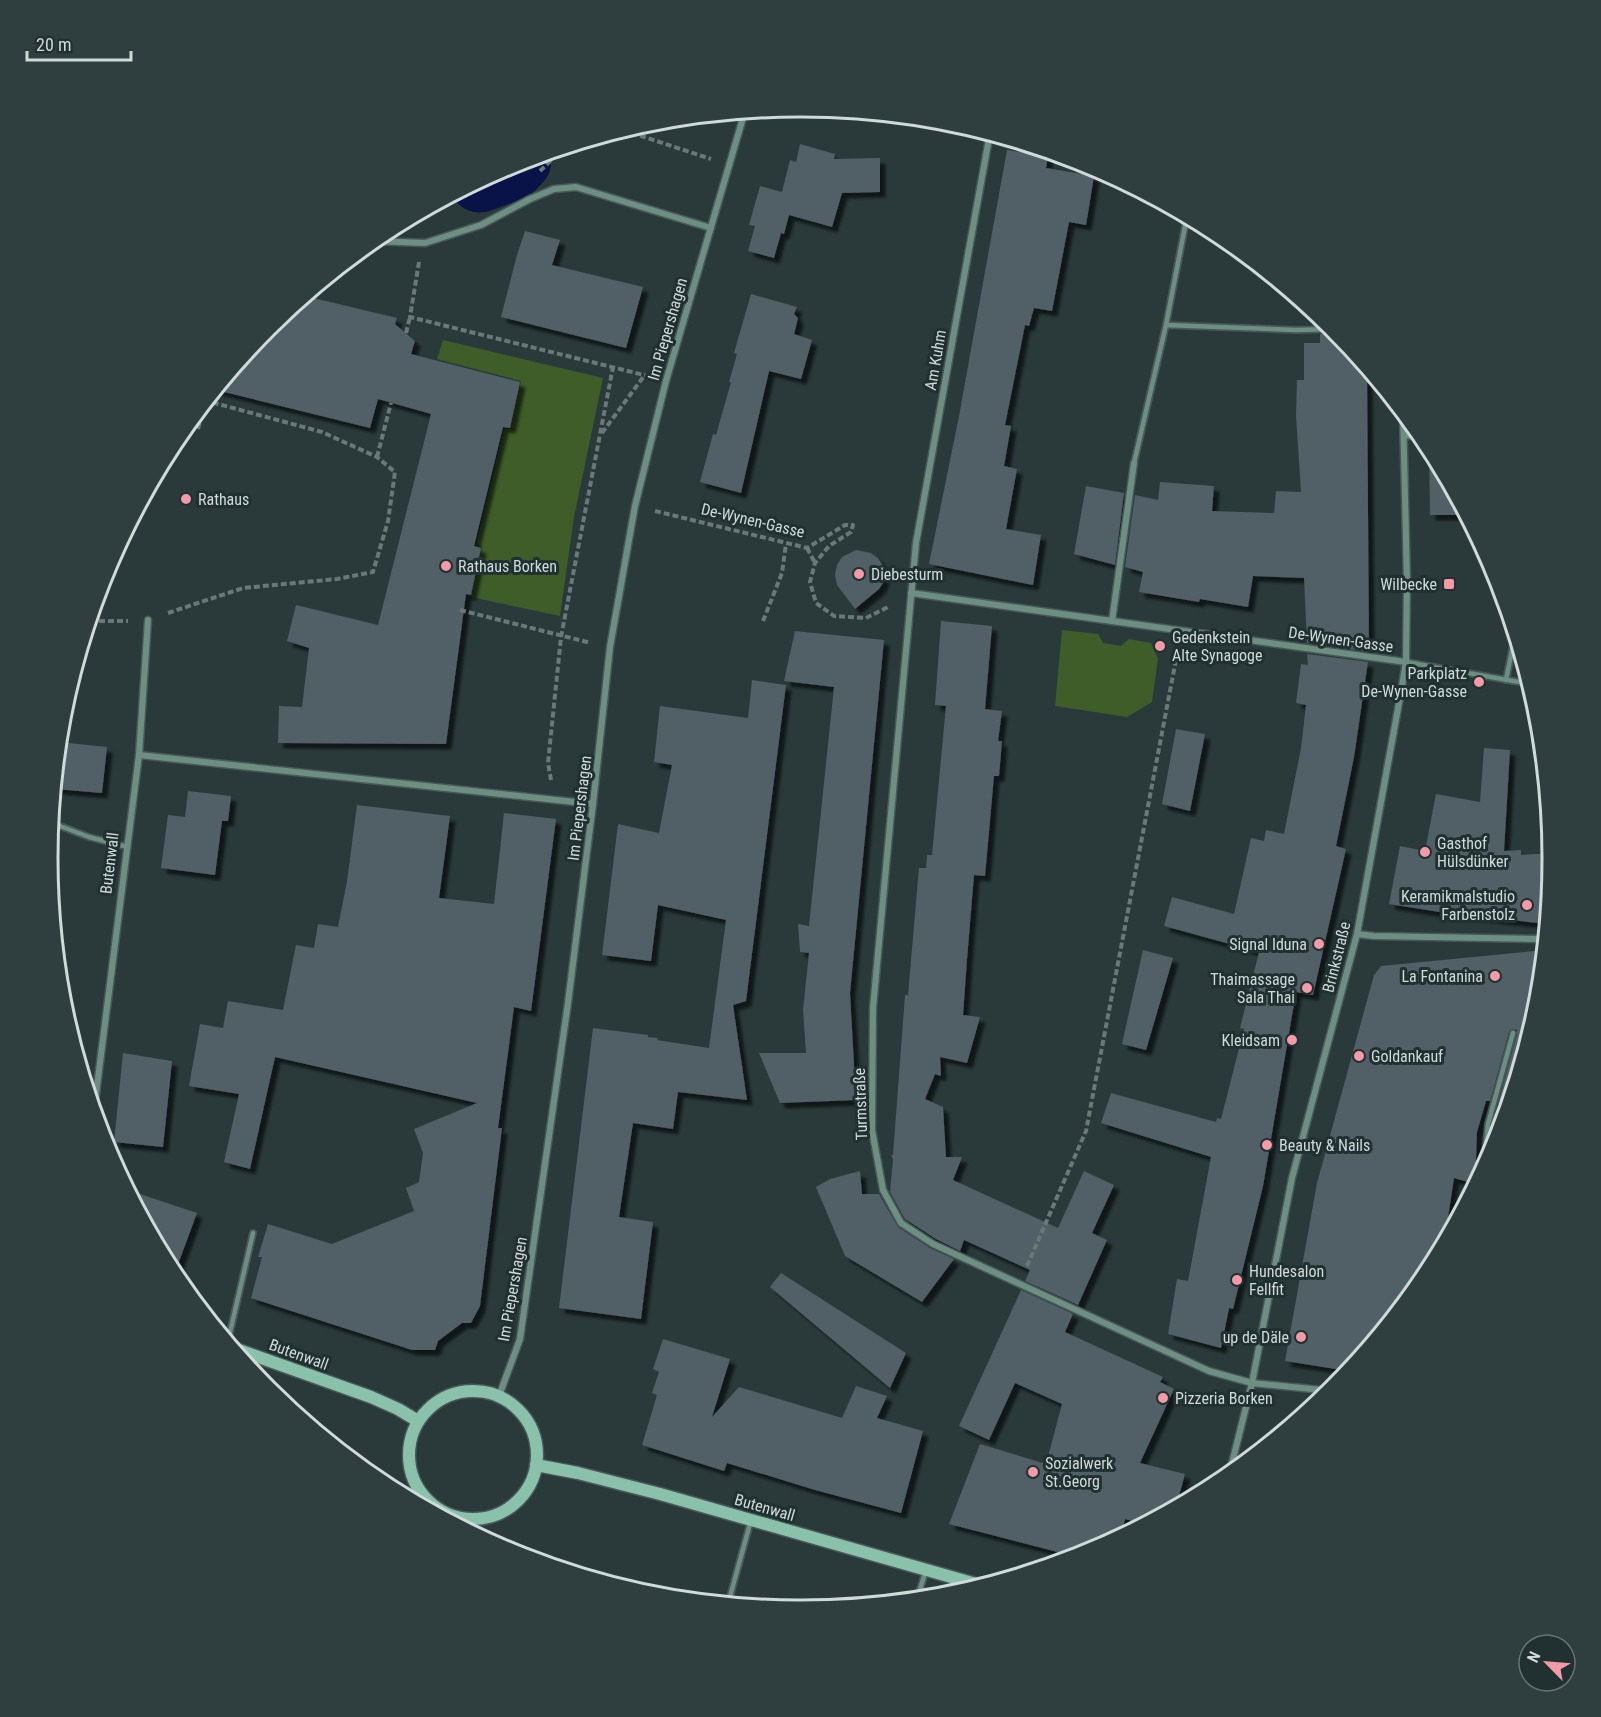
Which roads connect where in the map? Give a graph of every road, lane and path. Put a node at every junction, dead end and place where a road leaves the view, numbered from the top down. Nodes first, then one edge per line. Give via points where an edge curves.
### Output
1 (743, 119) edge
2 (638, 135) edge
3 (989, 141) edge
4 (729, 165) junction
5 (1185, 224) edge
6 (711, 228) junction
7 (389, 242) edge
8 (424, 243) junction
9 (410, 317) junction
10 (1166, 325) junction
11 (1320, 329) edge
12 (406, 333) dead end
13 (613, 367) junction
14 (645, 375) junction
15 (666, 381) junction
16 (391, 403) dead end
17 (214, 404) edge
18 (199, 425) edge
19 (1403, 426) edge
20 (198, 429) dead end
21 (601, 433) junction
22 (1403, 436) junction
23 (1410, 436) edge
24 (377, 457) junction
25 (1134, 464) joint
26 (635, 506) junction
27 (786, 544) junction
28 (807, 549) junction
29 (815, 563) junction
30 (911, 593) junction
31 (460, 610) dead end
32 (148, 620) junction
33 (98, 621) edge
34 (763, 621) dead end
35 (1112, 621) junction
36 (1181, 631) junction
37 (561, 637) junction
38 (610, 647) junction
39 (1512, 650) edge
40 (1406, 662) junction
41 (1506, 680) junction
42 (1521, 682) edge
43 (139, 755) junction
44 (555, 801) junction
45 (593, 804) junction
46 (59, 826) edge
47 (128, 847) junction
48 (1357, 934) junction
49 (1538, 939) edge
50 (1513, 1033) dead end
51 (96, 1092) edge
52 (1486, 1141) edge
53 (253, 1233) dead end
54 (1019, 1283) junction
55 (230, 1332) edge
56 (248, 1354) edge
57 (1252, 1383) junction
58 (1318, 1390) edge
59 (499, 1396) junction
60 (418, 1421) junction
61 (1233, 1461) edge
62 (536, 1465) junction
63 (428, 1500) edge
64 (751, 1520) junction
65 (472, 1524) edge
66 (926, 1570) junction
67 (966, 1581) edge
68 (920, 1590) edge
69 (730, 1597) edge

1 - 4 street, Im Piepershagen
2 - 4 path
3 - 30 street, Am Kuhm via 916,543
4 - 6 street, Im Piepershagen
5 - 10 lane
6 - 8 street via 576,187 554,189 482,225
6 - 15 street, Im Piepershagen
7 - 8 street
8 - 9 path
9 - 12 path
9 - 13 path
10 - 11 lane
10 - 25 lane
13 - 14 path
13 - 21 path
14 - 15 path
14 - 21 path
15 - 26 street, Im Piepershagen
16 - 24 path
17 - 24 path via 322,432
18 - 20 path
19 - 22 street, Brinkstraße
21 - 37 path
22 - 23 lane
22 - 40 street, Brinkstraße
24 - 32 path via 395,472 388,521 373,572 243,588
25 - 35 street
26 - 27 path, De-Wynen-Gasse
26 - 38 street, Im Piepershagen
27 - 28 path, De-Wynen-Gasse
27 - 34 path via 782,573
28 - 29 path
28 - 29 path, De-Wynen-Gasse via 845,525 853,525 851,532 829,546
29 - 30 path via 810,582 816,603 834,616 866,618
30 - 35 street, De-Wynen-Gasse
30 - 54 street, Turmstraße via 873,1008 872,1130 883,1190 901,1223 933,1244
31 - 37 path
32 - 33 path
32 - 43 street, Butenwall
35 - 36 street, De-Wynen-Gasse
36 - 40 street, De-Wynen-Gasse
36 - 54 path via 1086,1131
37 - 38 path
37 - 44 path via 548,763
38 - 45 street, Im Piepershagen
39 - 41 lane
40 - 41 lane, De-Wynen-Gasse
40 - 48 street, Brinkstraße
41 - 42 lane, De-Wynen-Gasse
43 - 44 street
43 - 47 street, Butenwall
44 - 45 street
45 - 59 street, Im Piepershagen via 520,1339
46 - 47 lane
47 - 51 street, Butenwall
48 - 49 street
48 - 57 street, Brinkstraße via 1292,1178
50 - 52 lane
53 - 55 lane
54 - 57 street, Turmstraße via 1209,1371
56 - 60 main road, Butenwall via 371,1398
57 - 58 street, Turmstraße
57 - 61 street, Brinkstraße
59 - 60 main road via 461,1392 443,1398
59 - 62 main road via 526,1419 537,1451
60 - 63 main road via 409,1445 409,1466
62 - 64 main road, Butenwall
62 - 65 main road via 530,1483 512,1506
64 - 66 main road, Butenwall
64 - 69 lane
66 - 67 main road, Butenwall
66 - 68 lane

